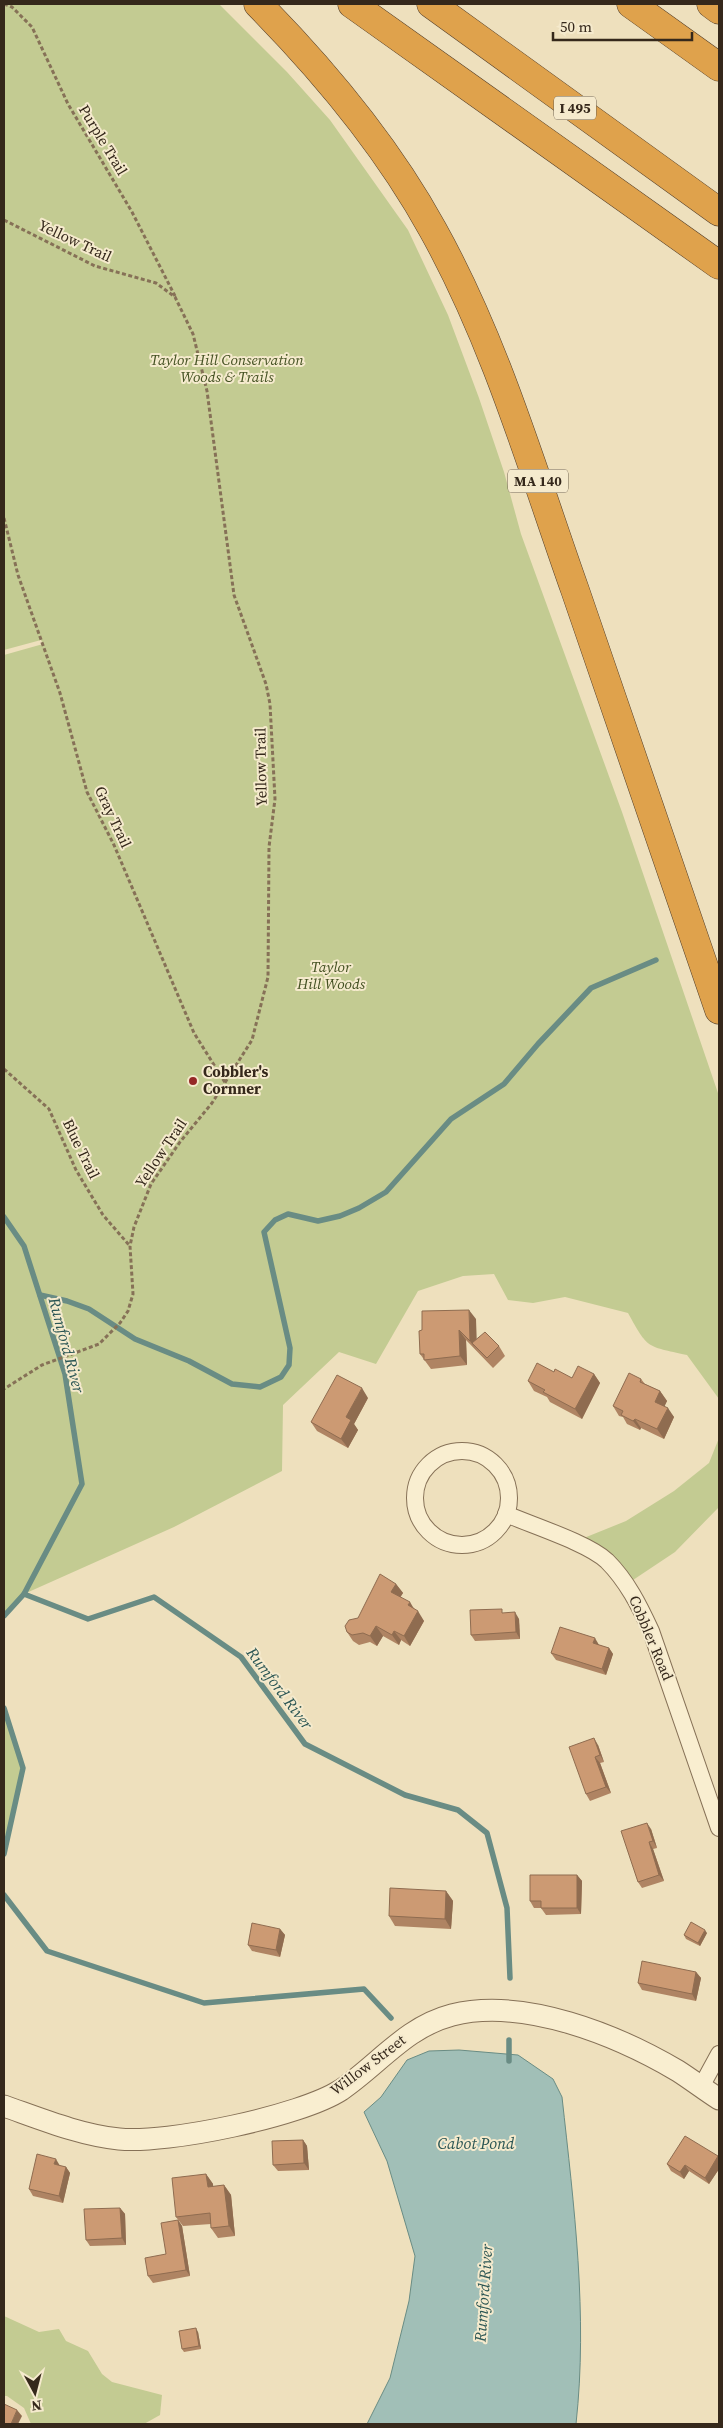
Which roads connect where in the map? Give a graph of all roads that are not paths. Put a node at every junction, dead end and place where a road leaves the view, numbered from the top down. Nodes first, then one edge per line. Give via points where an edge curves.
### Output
1 (258, 4) edge
2 (352, 4) edge
3 (431, 4) edge
4 (631, 4) edge
5 (711, 4) edge
6 (719, 10) edge
7 (719, 67) edge
8 (719, 212) edge
9 (719, 265) edge
10 (719, 1010) edge
11 (506, 1514) junction
12 (719, 1828) edge
13 (719, 2054) edge
14 (701, 2087) junction
15 (719, 2100) edge
16 (4, 2106) edge

1 - 10 highway, MA 140 via 333,84 404,181 458,278 528,452
2 - 9 highway
3 - 8 highway, I 495
4 - 7 highway
5 - 6 highway
11 - 11 street via 509,1495 504,1477 484,1456 466,1451 447,1453 430,1463 419,1478 414,1496 418,1515 428,1530 444,1541 462,1545 480,1541 496,1530
11 - 12 street, Cobbler Road via 574,1542 605,1559 627,1584 651,1632
13 - 14 street
14 - 15 street, Willow Street
14 - 16 street, Willow Street via 678,2071 590,2030 534,2016 473,2012 453,2015 415,2030 339,2091 314,2103 207,2130 146,2140 120,2139 91,2134

